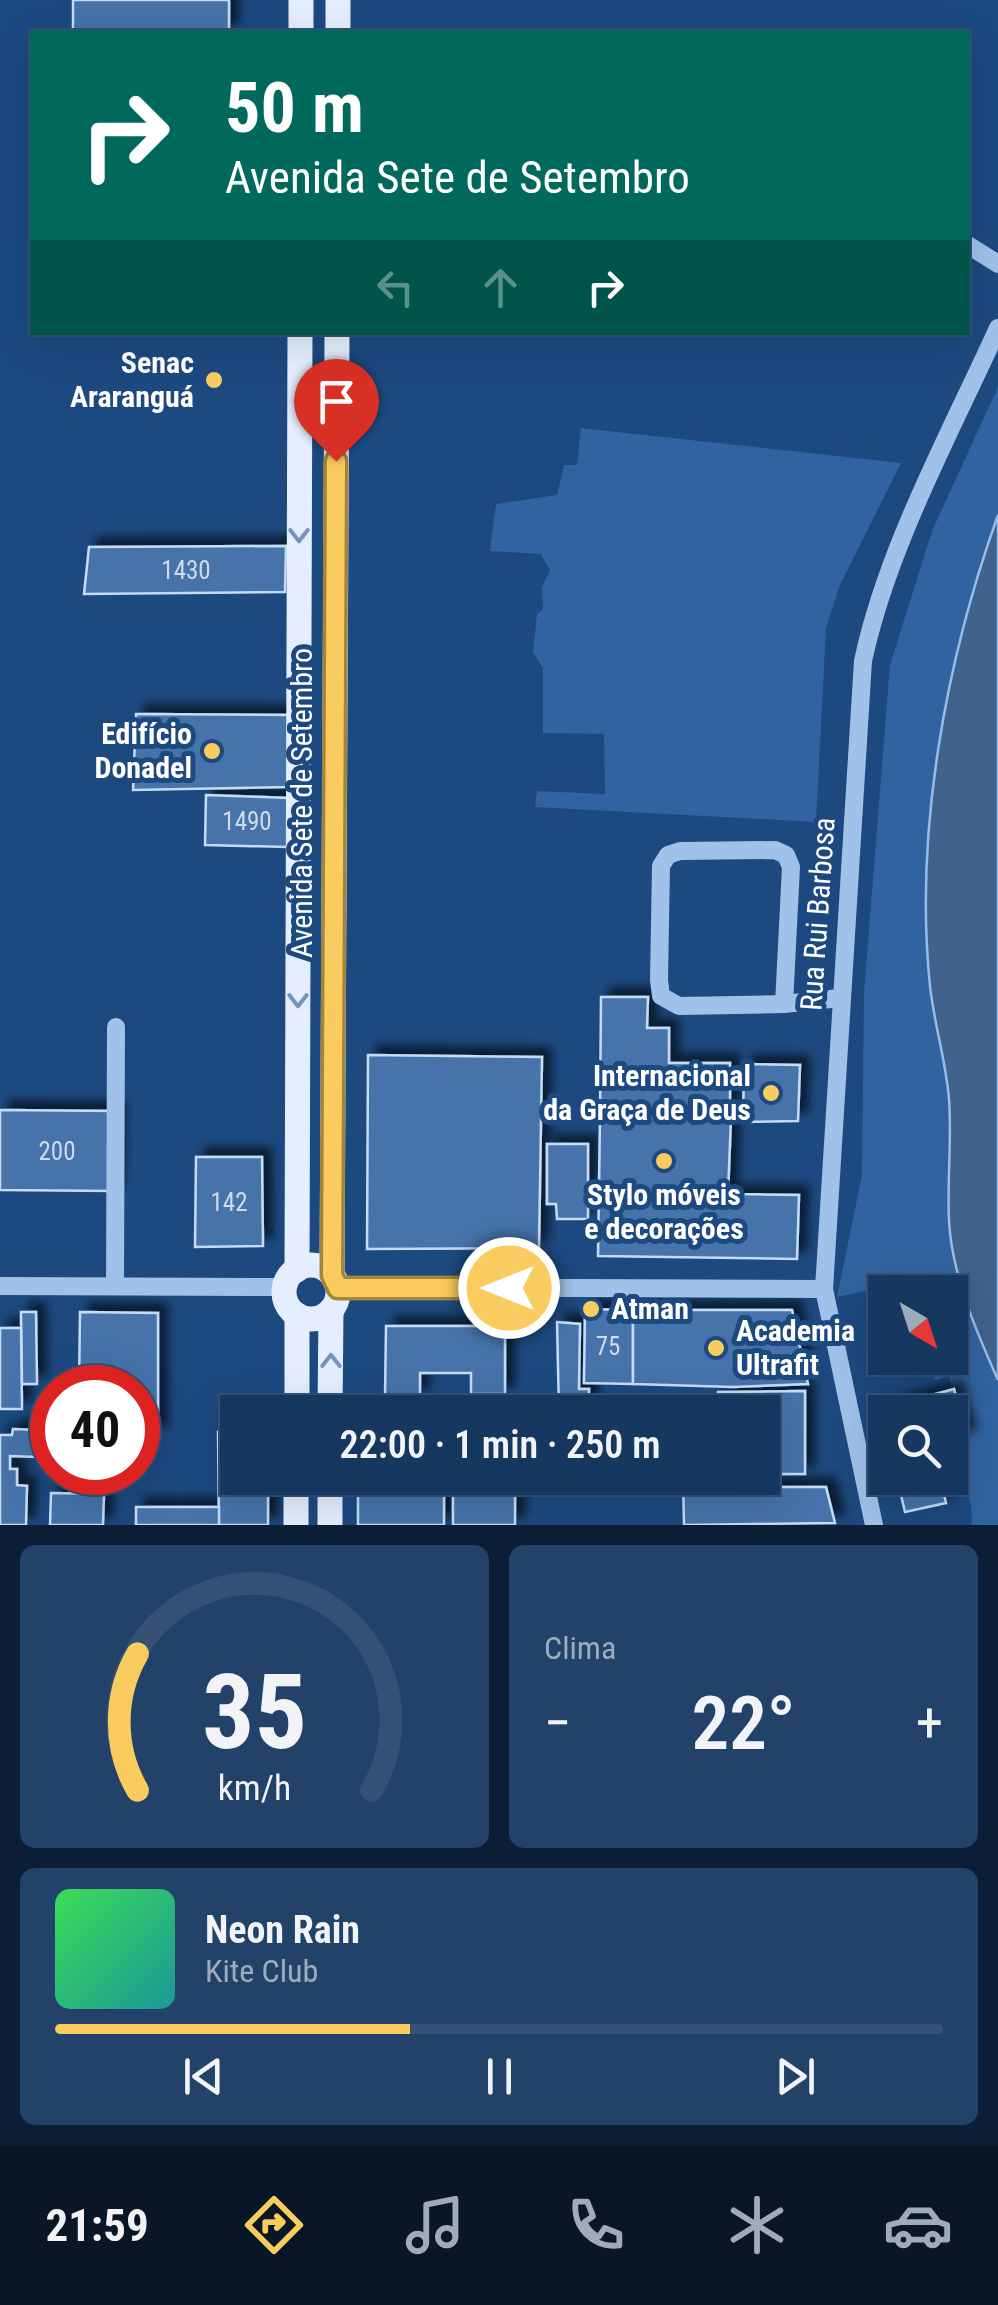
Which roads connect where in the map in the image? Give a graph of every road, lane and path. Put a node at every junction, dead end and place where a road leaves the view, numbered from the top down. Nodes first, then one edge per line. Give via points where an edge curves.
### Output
1 (301, 0) edge
2 (338, 0) edge
3 (301, 30) edge
4 (338, 30) edge
5 (970, 246) edge
6 (998, 264) edge
7 (998, 328) edge
8 (300, 335) edge
9 (336, 335) edge
10 (840, 998) junction
11 (784, 1004) junction
12 (116, 1027) dead end
13 (291, 1278) junction
14 (0, 1286) edge
15 (115, 1286) junction
16 (824, 1290) junction
17 (334, 1291) junction
18 (297, 1315) junction
19 (297, 1395) edge
20 (331, 1395) edge
21 (296, 1495) edge
22 (330, 1495) edge
23 (296, 1525) edge
24 (330, 1525) edge
25 (874, 1525) edge

1 - 3 main road
2 - 4 main road
5 - 6 street
7 - 10 street, Rua Rui Barbosa via 873,613 863,661
8 -> 13 main road, Avenida Sete de Setembro
9 - 17 main road, Avenida Sete de Setembro
10 - 11 street
10 - 16 street, Rua Rui Barbosa
11 - 11 street via 679,1006 662,996 661,866 668,855 775,850 786,856 791,867
12 - 15 street
13 - 15 street
13 - 17 main road via 319,1266
13 - 18 main road via 286,1303
14 - 15 street
16 - 17 street
16 - 25 street, Rua Rui Barbosa
17 - 18 main road via 315,1319
20 -> 17 main road, Avenida Sete de Setembro
18 - 19 main road
21 - 23 main road
22 - 24 main road

